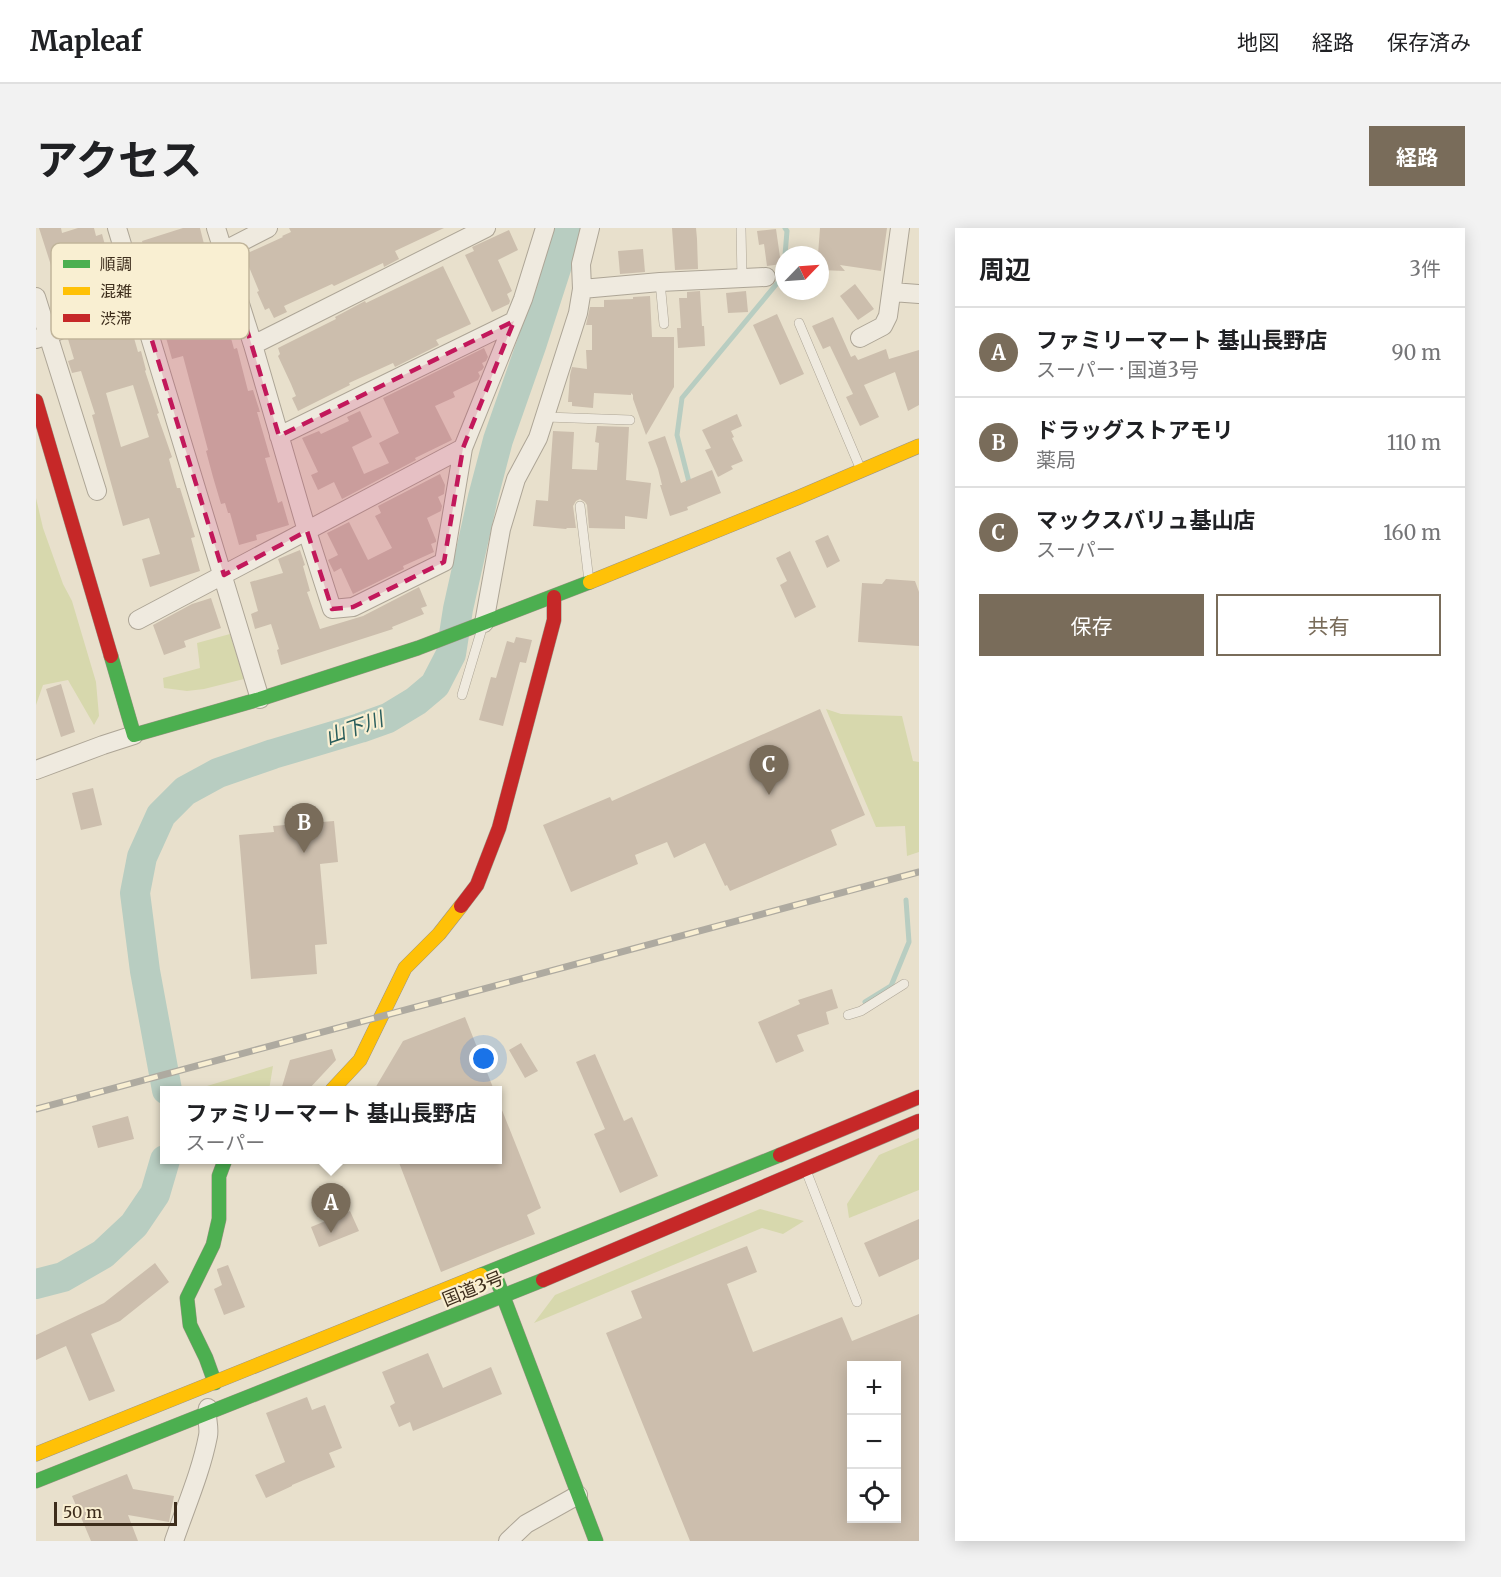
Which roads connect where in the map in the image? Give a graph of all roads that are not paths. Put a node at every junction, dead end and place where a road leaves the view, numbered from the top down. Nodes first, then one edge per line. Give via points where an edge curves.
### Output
1 (117, 228) edge
2 (216, 228) edge
3 (268, 228) edge
4 (486, 228) edge
5 (545, 228) edge
6 (590, 228) edge
7 (900, 228) edge
8 (741, 229) edge
9 (122, 243) edge
10 (221, 243) edge
11 (237, 243) edge
12 (766, 277) dead end
13 (742, 278) junction
14 (660, 282) junction
15 (582, 289) junction
16 (892, 292) junction
17 (919, 294) edge
18 (36, 297) edge
19 (514, 321) junction
20 (799, 322) dead end
21 (664, 324) dead end
22 (249, 332) edge
23 (42, 337) edge
24 (860, 338) dead end
25 (152, 339) edge
26 (253, 345) junction
27 (36, 401) edge
28 (546, 417) junction
29 (630, 420) dead end
30 (279, 436) junction
31 (919, 446) edge
32 (463, 448) junction
33 (862, 470) junction
34 (97, 491) dead end
35 (580, 506) dead end
36 (306, 531) junction
37 (224, 575) junction
38 (590, 582) junction
39 (554, 597) junction
40 (138, 620) dead end
41 (479, 624) junction
42 (462, 695) dead end
43 (260, 699) junction
44 (134, 735) junction
45 (36, 770) edge
46 (904, 984) dead end
47 (848, 1015) dead end
48 (336, 1086) edge
49 (919, 1097) edge
50 (919, 1121) edge
51 (224, 1164) edge
52 (805, 1168) junction
53 (492, 1270) junction
54 (504, 1296) junction
55 (857, 1302) dead end
56 (214, 1383) junction
57 (206, 1414) junction
58 (36, 1454) edge
59 (36, 1480) edge
60 (578, 1495) junction
61 (174, 1541) edge
62 (508, 1541) edge
63 (597, 1541) edge

1 - 9 street
2 - 10 street
3 - 11 street
4 - 26 street
5 - 19 street
6 - 15 street via 581,264
7 - 16 street
8 - 13 lane
12 - 13 street
13 - 14 street
14 - 15 street
14 - 21 lane
15 - 28 street
16 - 17 street
16 - 24 street via 883,326
18 - 23 street
19 - 30 street
19 - 32 street
20 - 33 lane
22 - 26 street
23 - 34 street
25 - 37 street
26 - 30 street
27 - 44 main road
28 - 29 lane
28 - 41 street via 516,478
30 - 36 street
31 - 33 main road
32 - 36 street
32 - 36 street via 444,562 353,607 332,609
33 - 38 main road
35 - 38 lane
36 - 37 street
37 - 40 street
37 - 43 street
38 - 39 main road
39 - 41 main road
39 - 48 main road via 554,620 499,828 477,885 439,934 405,968 360,1060
41 - 42 lane
41 - 43 main road
43 - 44 main road
44 - 45 street
46 - 47 lane
49 - 53 main road, 国道3号
50 - 52 main road, 国道3号
51 - 56 main road via 213,1245 187,1298 190,1325
52 - 54 main road, 国道3号
52 - 55 lane
53 - 54 main road
53 - 56 main road, 国道3号
54 - 57 main road, 国道3号
54 - 60 main road
56 - 57 street
56 - 58 main road, 国道3号
57 - 59 main road, 国道3号
57 - 61 street via 209,1433
60 - 62 street via 526,1524
60 - 63 main road

